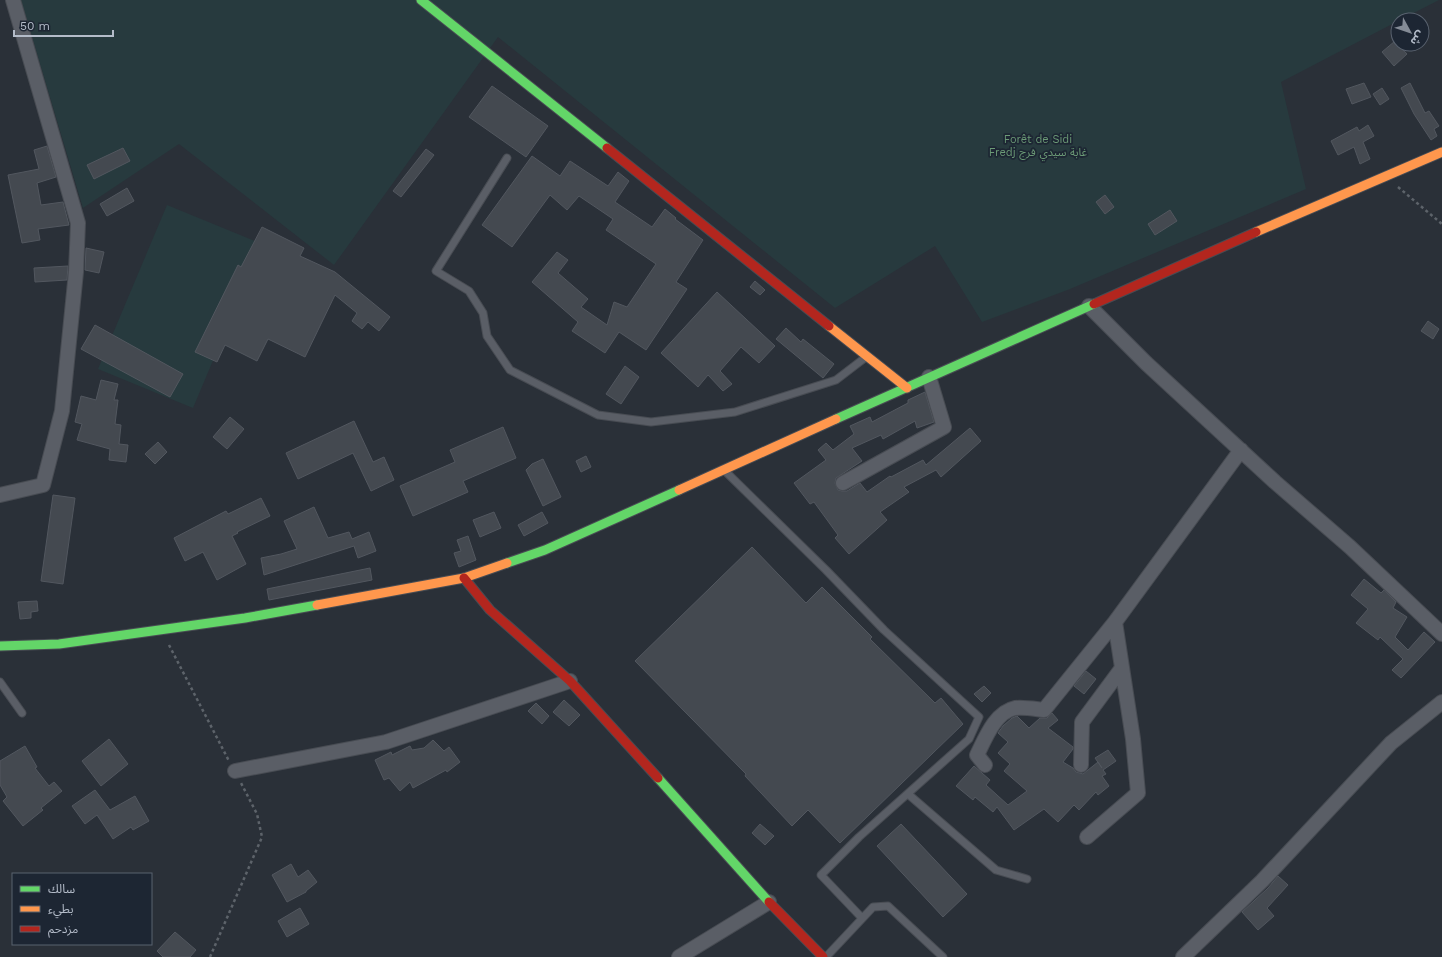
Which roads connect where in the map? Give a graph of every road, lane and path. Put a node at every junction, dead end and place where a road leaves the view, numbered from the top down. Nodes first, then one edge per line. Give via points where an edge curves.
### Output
1 (13, 0) edge
2 (421, 0) edge
3 (1442, 152) edge
4 (507, 158) dead end
5 (1386, 176) junction
6 (1442, 224) edge
7 (1089, 306) junction
8 (867, 356) junction
9 (930, 378) junction
10 (906, 388) junction
11 (1242, 450) junction
12 (724, 470) junction
13 (843, 483) dead end
14 (0, 495) edge
15 (464, 578) junction
16 (1115, 622) junction
17 (161, 630) junction
18 (1442, 634) edge
19 (0, 646) edge
20 (1122, 668) junction
21 (570, 681) junction
22 (0, 682) edge
23 (1442, 702) edge
24 (22, 713) dead end
25 (985, 765) dead end
26 (1082, 766) dead end
27 (235, 771) junction
28 (908, 794) junction
29 (1087, 837) dead end
30 (1026, 879) dead end
31 (769, 902) junction
32 (862, 918) junction
33 (210, 957) edge
34 (679, 957) edge
35 (824, 957) edge
36 (943, 957) edge
37 (1183, 957) edge

1 - 14 street via 78,223 76,272 62,411 43,485
2 - 8 main road
3 - 5 main road
4 - 8 lane via 436,271 469,291 483,313 487,336 510,370 598,415 651,422 735,412 836,380
5 - 6 path
5 - 7 main road
7 - 9 main road
7 - 11 street via 1146,363
8 - 10 main road
9 - 10 main road
9 - 13 street via 944,427
10 - 12 main road
11 - 16 street
11 - 18 street
12 - 15 main road via 545,550
12 - 28 lane via 884,630 979,717 969,739
15 - 17 main road via 245,618
15 - 21 main road via 490,610
16 - 20 street
16 - 25 street via 1044,710 1016,708 1005,712 992,726 977,755
17 - 19 main road via 59,644
17 - 27 path
20 - 26 street via 1082,722
20 - 29 street via 1138,793
21 - 27 street via 386,742
21 - 31 main road
22 - 24 lane
23 - 37 street via 1391,743 1262,882
27 - 33 path via 257,814 262,836
28 - 30 lane via 996,870
28 - 32 lane via 821,875
31 - 34 street
31 - 35 main road
32 - 35 lane
32 - 36 lane via 872,907 888,906

